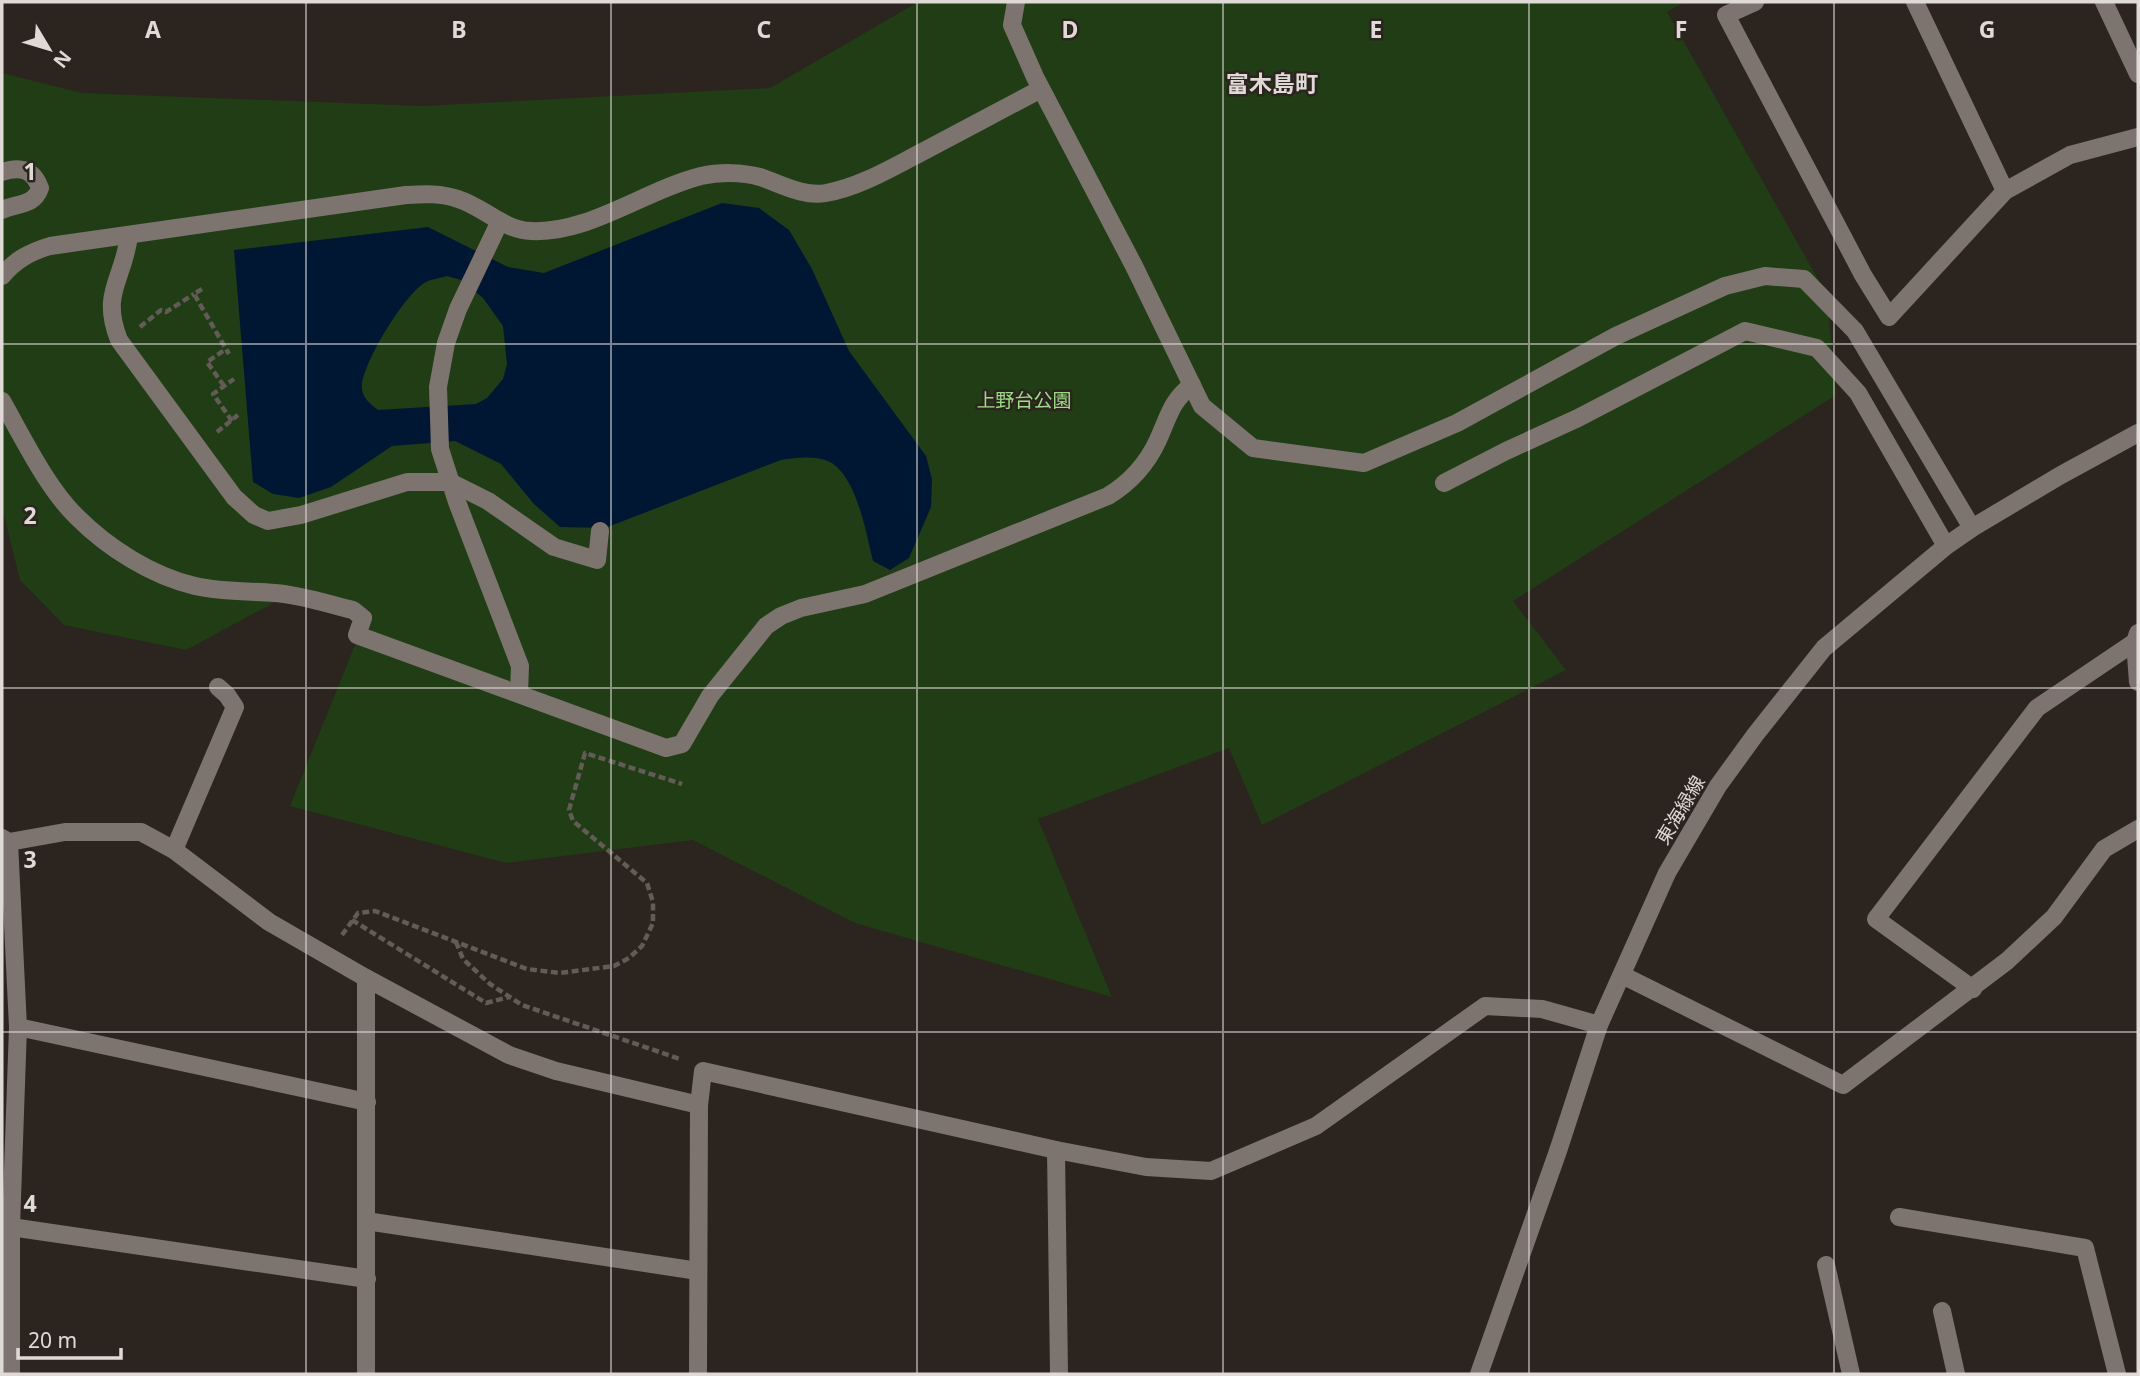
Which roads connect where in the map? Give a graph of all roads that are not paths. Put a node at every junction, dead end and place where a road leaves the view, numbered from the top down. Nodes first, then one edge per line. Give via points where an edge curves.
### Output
1 (1016, 2) edge
2 (1755, 2) edge
3 (1915, 2) edge
4 (2104, 2) edge
5 (2138, 74) edge
6 (1041, 89) junction
7 (2138, 137) edge
8 (2, 172) edge
9 (2005, 191) junction
10 (2, 210) edge
11 (497, 227) junction
12 (129, 235) junction
13 (2, 276) edge
14 (1192, 385) junction
15 (2, 401) edge
16 (2138, 433) edge
17 (450, 482) junction
18 (1444, 483) dead end
19 (1972, 528) junction
20 (600, 531) dead end
21 (1946, 546) junction
22 (2137, 637) edge
23 (2138, 682) edge
24 (218, 687) dead end
25 (519, 694) junction
26 (2138, 829) edge
27 (5, 840) edge
28 (174, 850) junction
29 (1622, 975) junction
30 (366, 978) junction
31 (1973, 989) junction
32 (1599, 1025) junction
33 (18, 1027) junction
34 (367, 1102) junction
35 (699, 1105) junction
36 (1056, 1150) junction
37 (1899, 1217) dead end
38 (366, 1221) junction
39 (11, 1227) junction
40 (1826, 1265) dead end
41 (698, 1271) junction
42 (367, 1279) junction
43 (1942, 1311) dead end
44 (12, 1374) edge
45 (366, 1374) edge
46 (698, 1374) edge
47 (1059, 1374) edge
48 (1479, 1374) edge
49 (1851, 1374) edge
50 (1956, 1374) edge
51 (2117, 1374) edge

1 - 6 street via 1012,25
2 - 9 street via 1726,15 1889,317
3 - 9 street
4 - 5 street
6 - 11 street via 885,171 824,194 742,174 704,175 581,224 552,231
6 - 14 street via 1135,265
7 - 9 street via 2070,155
8 - 10 street via 25,169 40,188 32,202
11 - 12 street via 458,199 433,194
11 - 17 street via 446,343 438,387 440,449
12 - 13 street via 30,252
12 - 17 street via 110,303 111,322 120,342 234,497 254,515 268,521 407,482
14 - 19 street via 1202,406 1254,448 1364,463 1457,423 1616,337 1725,286 1765,276 1804,279 1855,331
14 - 25 street via 1177,397 1143,467 1108,496 865,594 801,608 766,626 710,696 682,744 666,748
15 - 25 street via 43,472 76,517 129,558 193,585 278,593 353,610 363,618 357,635
16 - 19 street, 東海緑線
17 - 20 street via 488,501 554,547 597,560
17 - 25 street via 520,666
18 - 21 street via 1745,331 1817,348 1858,393
19 - 21 street, 東海緑線
21 - 29 street, 東海緑線 via 1824,648 1755,735 1718,786 1667,873
22 - 23 street
22 - 31 street via 2037,708 1876,919
24 - 28 street via 236,707
26 - 31 street via 2104,849 2054,917
27 - 28 street via 65,832 141,832
27 - 33 street
28 - 30 street via 270,922
29 - 31 street via 1843,1084
29 - 32 street, 東海緑線
30 - 34 street
30 - 35 street via 509,1055 556,1071
32 - 36 street via 1542,1009 1485,1006 1316,1126 1211,1171 1146,1167
32 - 48 street, 東海緑線
33 - 34 street
33 - 39 street
34 - 38 street
35 - 36 street via 703,1071
35 - 41 street
36 - 47 street
37 - 51 street via 2085,1248
38 - 41 street
38 - 42 street
39 - 42 street
39 - 44 street
40 - 49 street
41 - 46 street
42 - 45 street
43 - 50 street

